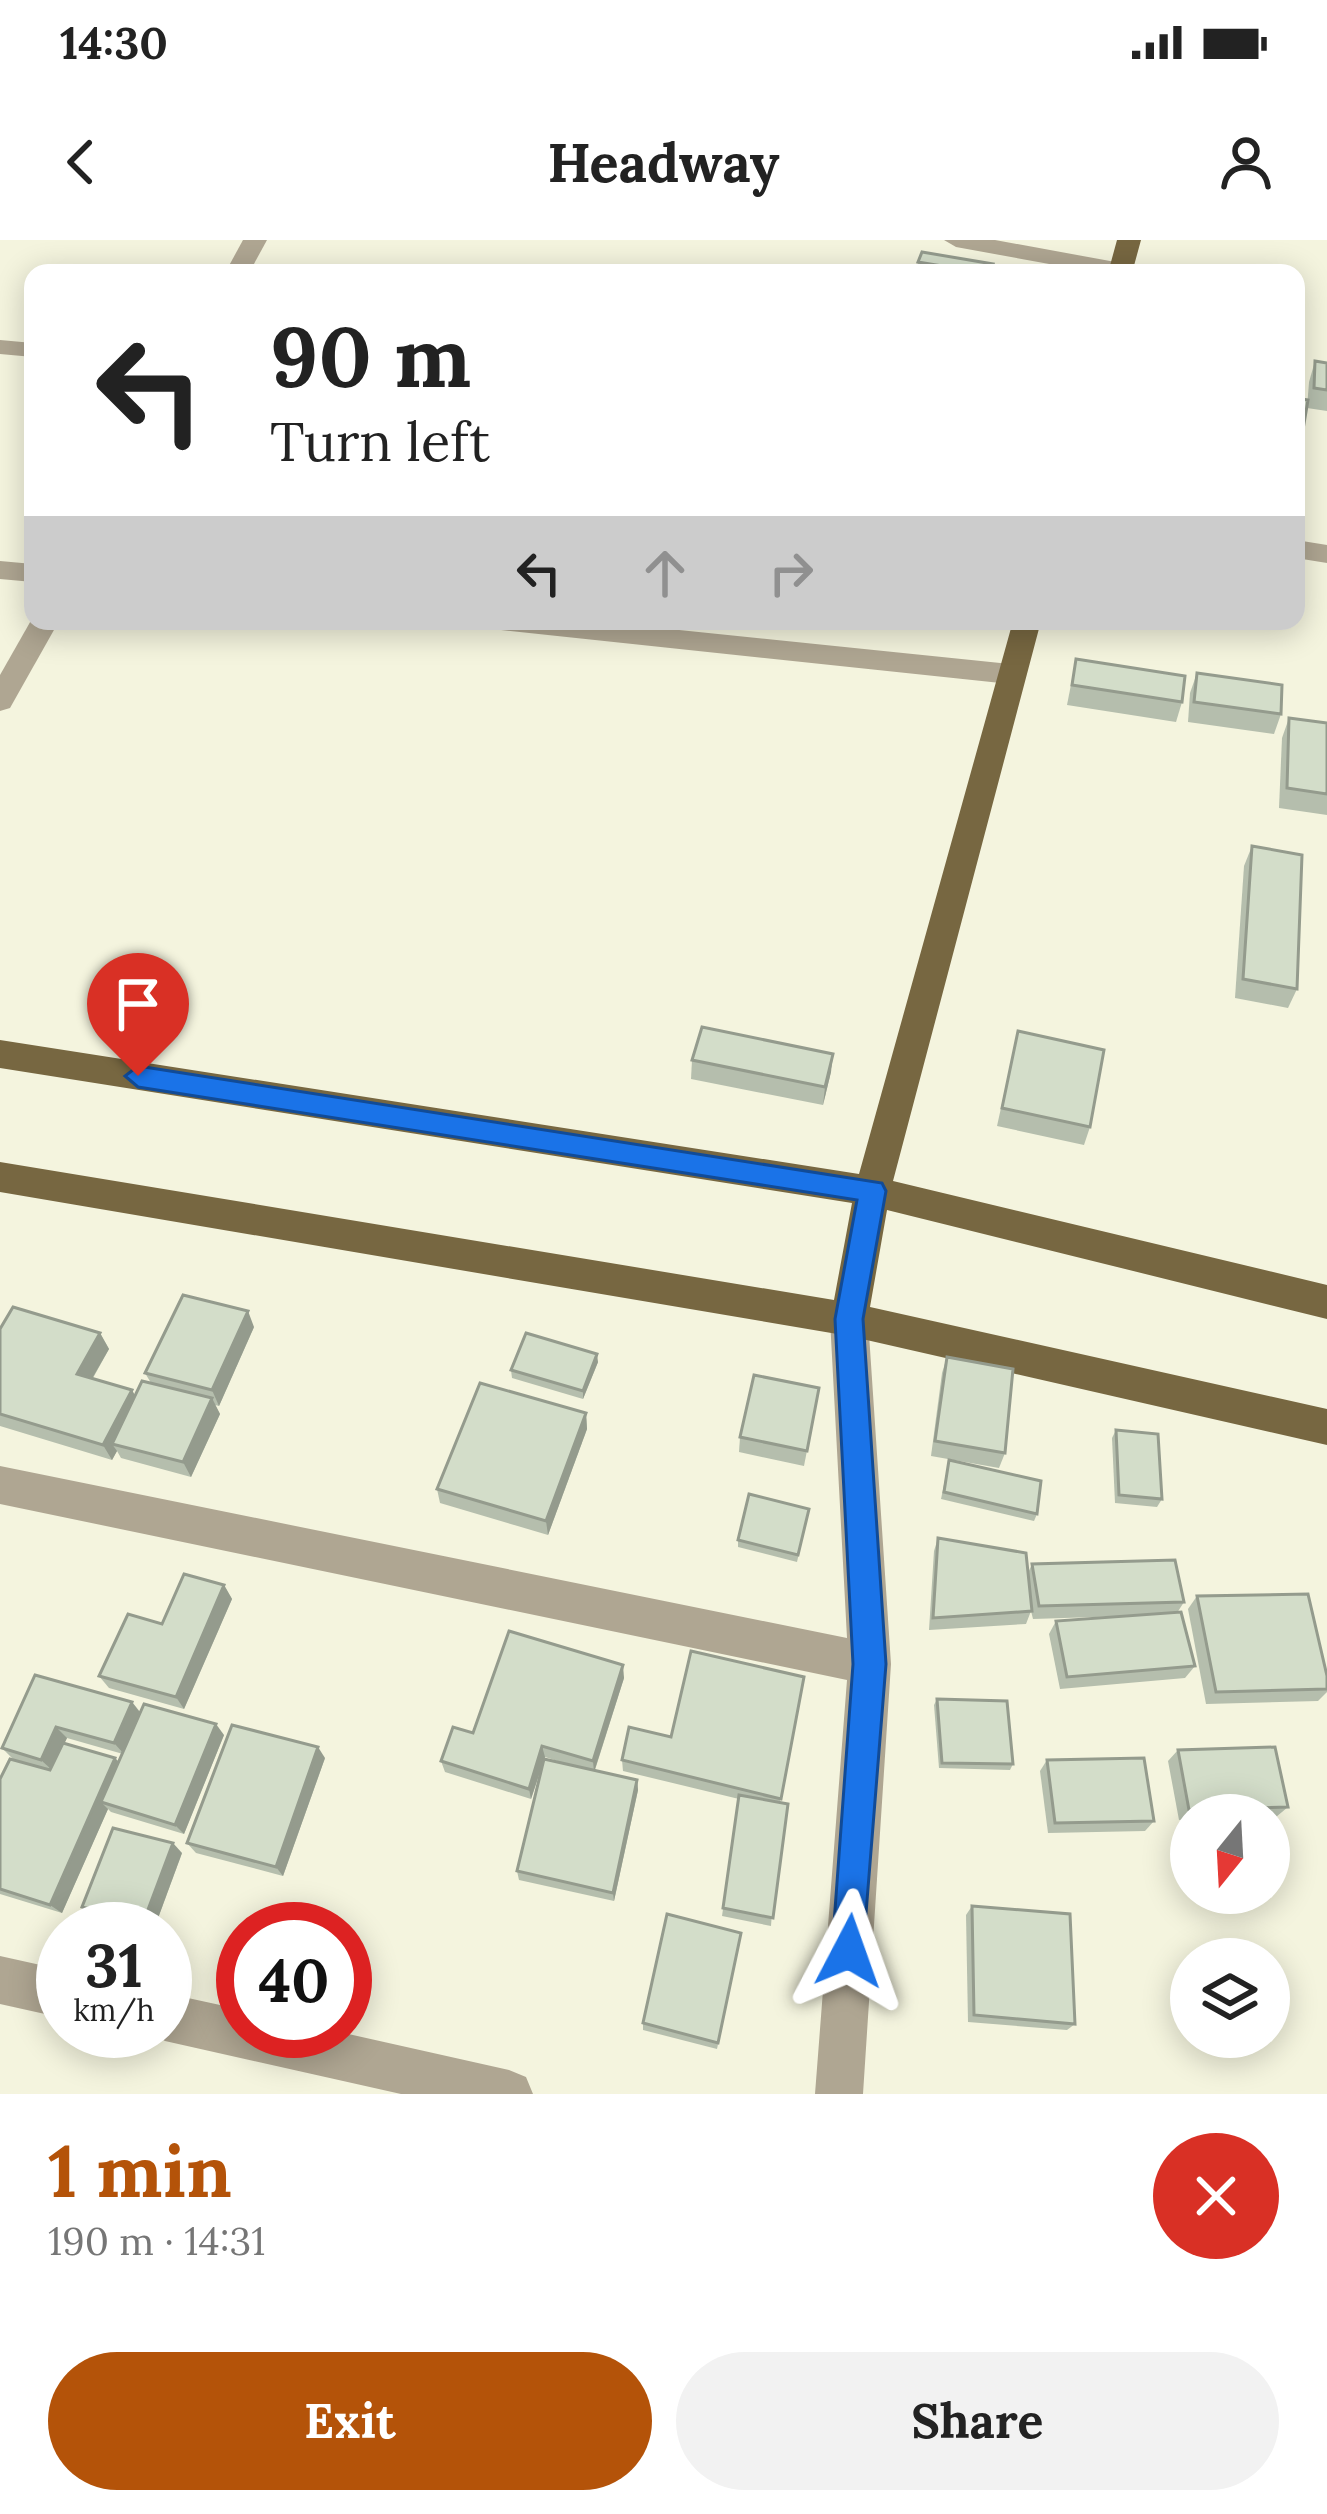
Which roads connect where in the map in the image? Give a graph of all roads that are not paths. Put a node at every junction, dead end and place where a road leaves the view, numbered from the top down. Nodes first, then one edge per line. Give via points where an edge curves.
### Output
1 (956, 240) edge
2 (1079, 264) edge
3 (40, 630) edge
4 (587, 630) edge
5 (1024, 630) edge
6 (1010, 674) junction
7 (0, 700) edge
8 (0, 1054) edge
9 (0, 1178) edge
10 (872, 1191) junction
11 (1327, 1302) edge
12 (849, 1319) junction
13 (1327, 1427) edge
14 (0, 1485) edge
15 (870, 1664) junction
16 (0, 1980) edge
17 (36, 1988) edge
18 (192, 2023) edge
19 (509, 2094) edge
20 (839, 2094) edge

1 - 2 street
3 - 7 street
4 - 6 street
5 - 6 main road
6 - 10 main road
8 - 10 main road
9 - 12 main road
10 - 11 main road
10 - 12 main road
12 - 13 main road
12 - 15 street
14 - 15 street
15 - 20 street
16 - 17 street
18 - 19 street

